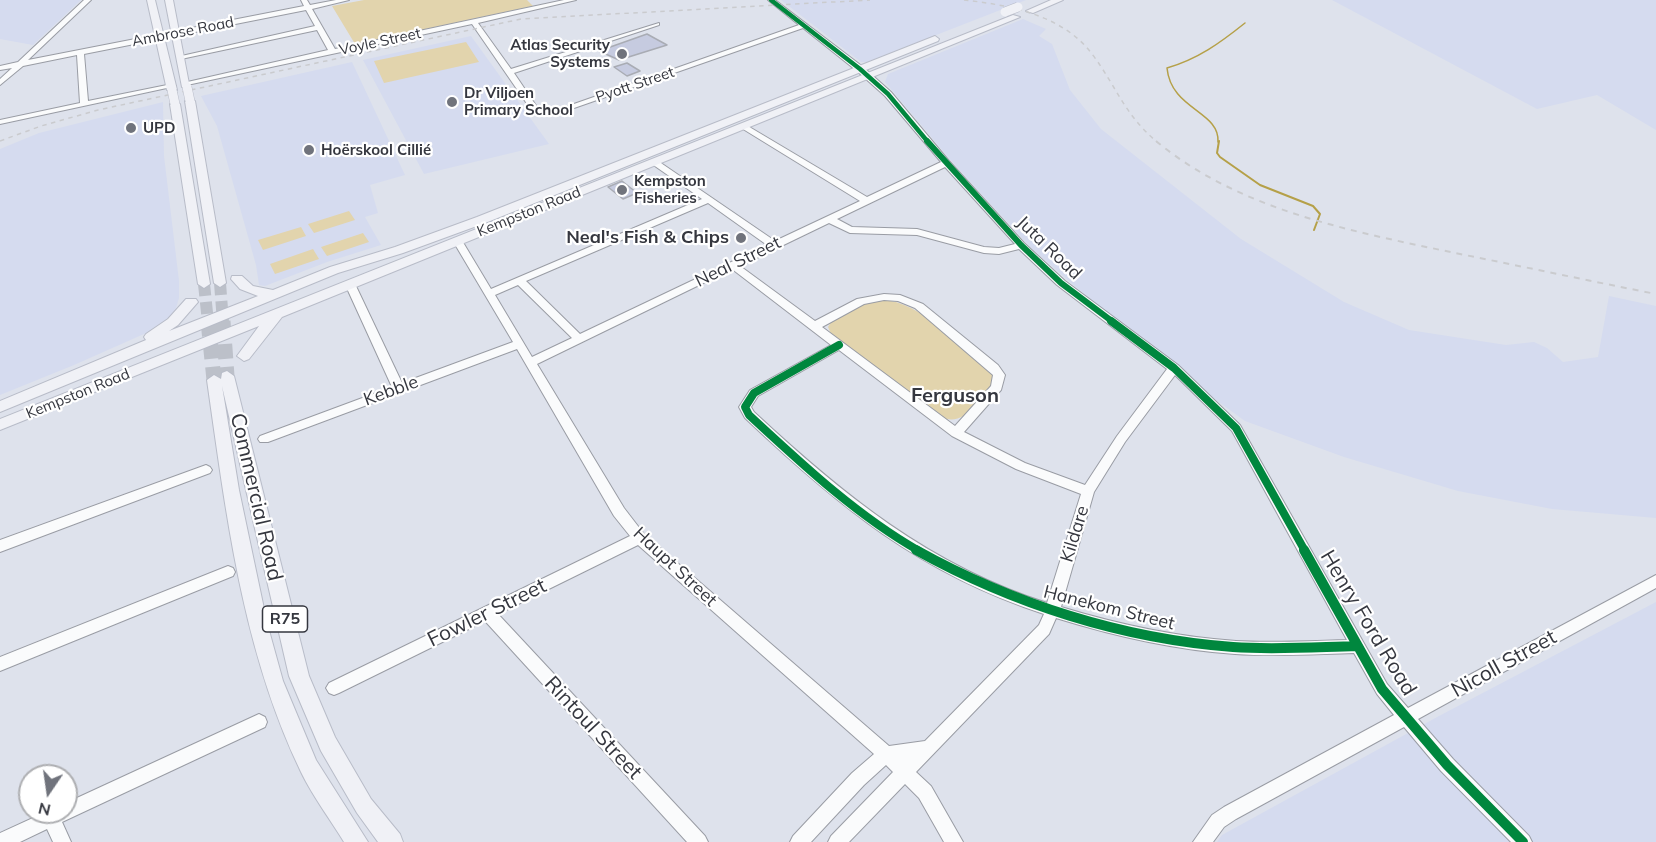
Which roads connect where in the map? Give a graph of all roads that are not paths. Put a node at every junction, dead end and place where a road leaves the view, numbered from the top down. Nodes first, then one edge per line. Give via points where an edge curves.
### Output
1 (88, 0) edge
2 (151, 0) edge
3 (169, 0) edge
4 (304, 0) edge
5 (346, 0) edge
6 (573, 0) edge
7 (771, 0) edge
8 (1035, 0) edge
9 (1059, 0) edge
10 (559, 1) edge
11 (324, 2) edge
12 (309, 8) junction
13 (474, 22) junction
14 (657, 24) dead end
15 (803, 26) junction
16 (320, 27) junction
17 (176, 33) junction
18 (160, 36) junction
19 (80, 52) junction
20 (333, 52) junction
21 (181, 57) junction
22 (21, 63) junction
23 (0, 68) edge
24 (509, 72) junction
25 (865, 73) junction
26 (0, 83) edge
27 (187, 85) junction
28 (172, 88) junction
29 (84, 105) junction
30 (0, 122) edge
31 (746, 127) junction
32 (655, 162) junction
33 (946, 163) junction
34 (707, 200) junction
35 (867, 201) junction
36 (830, 219) junction
37 (458, 241) junction
38 (774, 245) junction
39 (1022, 245) junction
40 (733, 265) junction
41 (237, 279) dead end
42 (520, 281) junction
43 (220, 283) tunnel mouth
44 (204, 284) tunnel mouth
45 (350, 284) junction
46 (490, 293) junction
47 (276, 294) junction
48 (191, 302) dead end
49 (282, 312) junction
50 (815, 326) junction
51 (579, 339) junction
52 (519, 344) junction
53 (839, 345) junction
54 (244, 356) dead end
55 (115, 358) junction
56 (531, 362) junction
57 (1174, 368) junction
58 (399, 388) junction
59 (0, 407) edge
60 (0, 425) edge
61 (1236, 428) joint
62 (956, 433) junction
63 (264, 439) dead end
64 (206, 470) dead end
65 (1088, 491) junction
66 (639, 538) junction
67 (0, 546) edge
68 (228, 572) dead end
69 (1656, 581) edge
70 (1052, 611) junction
71 (487, 614) junction
72 (1357, 646) junction
73 (0, 664) edge
74 (334, 688) dead end
75 (1405, 718) junction
76 (259, 722) dead end
77 (928, 748) junction
78 (886, 754) junction
79 (906, 773) junction
80 (78, 806) edge
81 (40, 824) edge
82 (61, 824) edge
83 (1, 842) edge
84 (62, 842) edge
85 (357, 842) edge
86 (392, 842) edge
87 (699, 842) edge
88 (799, 842) edge
89 (837, 842) edge
90 (954, 842) edge
91 (1202, 842) edge
92 (1523, 842) edge

1 - 22 street
2 - 18 main road
3 - 17 main road
4 - 12 street
5 - 11 street, Ambrose Road
6 - 10 street, Voyle Street
7 - 15 street, Juta Road
8 - 25 main road, Kempston Road, bridge
9 - 25 main road, Kempston Road
10 - 13 street, Voyle Street
11 - 12 street, Ambrose Road
12 - 16 street
12 - 17 street, Ambrose Road
13 - 20 street, Voyle Street
13 - 24 street, Pyott Street
14 - 24 street
15 - 24 street, Pyott Street via 554,113 537,112
15 - 25 street, Juta Road
16 - 20 street
16 - 21 street
17 - 18 street, Ambrose Road
17 - 21 main road
18 - 19 street, Ambrose Road
18 - 28 main road
19 - 22 street, Ambrose Road
19 - 29 street
20 - 27 street, Voyle Street
21 - 27 main road
22 - 23 street, Ambrose Road
22 - 26 street
25 - 31 main road, Kempston Road
25 - 33 street, Juta Road via 900,107
25 - 47 main road, Kempston Road
27 - 43 main road, bridge
28 - 29 street
28 - 44 main road, bridge
29 - 30 street
31 - 32 main road, Kempston Road
31 - 35 street
32 - 34 street
32 - 37 main road, Kempston Road
33 - 35 street, Neal Street
33 - 39 street, Juta Road
34 - 38 street
34 - 42 street
35 - 36 street, Neal Street
36 - 38 street, Neal Street
36 - 39 street via 850,230 916,232 984,250
37 - 45 main road, Kempston Road
37 - 46 street, Haupt Street
38 - 40 street, Neal Street
39 - 57 street, Juta Road via 1061,283
40 - 50 street
40 - 51 street, Neal Street
41 - 47 main road via 252,291
42 - 46 street
42 - 51 street
45 - 49 main road, Kempston Road
45 - 58 street
46 - 52 street, Haupt Street
47 - 55 main road, Kempston Road
48 - 55 main road via 160,332
49 - 54 main road
49 - 60 main road, Kempston Road
50 - 53 street
50 - 62 street via 868,299 900,298 919,306 999,375 997,387
51 - 56 street, Neal Street
52 - 56 street, Haupt Street
52 - 58 street, Kebble
53 - 62 street
53 - 70 street, Hanekom Street via 754,393 746,404 749,415 842,498 913,548 987,587
55 - 59 main road, Kempston Road
56 - 66 street, Haupt Street via 619,512
57 - 61 street, Juta Road
57 - 65 street, Kildare
58 - 63 street, Kebble
61 - 72 street, Henry Ford Road
62 - 65 street via 1026,470
64 - 67 street
65 - 70 street, Kildare
66 - 71 street, Fowler Street
66 - 78 street, Haupt Street
68 - 73 street
69 - 75 street, Nicoll Street
70 - 72 street, Hanekom Street via 1112,627 1212,645
70 - 77 street, Kildare via 1044,629
71 - 74 street, Fowler Street
71 - 87 street, Rintoul Street
72 - 75 street, Henry Ford Road via 1382,690
75 - 91 street, Nicoll Street via 1230,813 1218,821
75 - 92 street, Henry Ford Road
76 - 80 street
77 - 78 street
77 - 79 street, Kildare
78 - 79 street, Haupt Street
78 - 88 street
79 - 89 street, Kildare
79 - 90 street, Haupt Street via 925,792
81 - 83 street
82 - 84 street
85 - 86 main road, Commercial Road / R75 via 309,767 273,681 231,490 220,378 298,676 328,744 364,806

